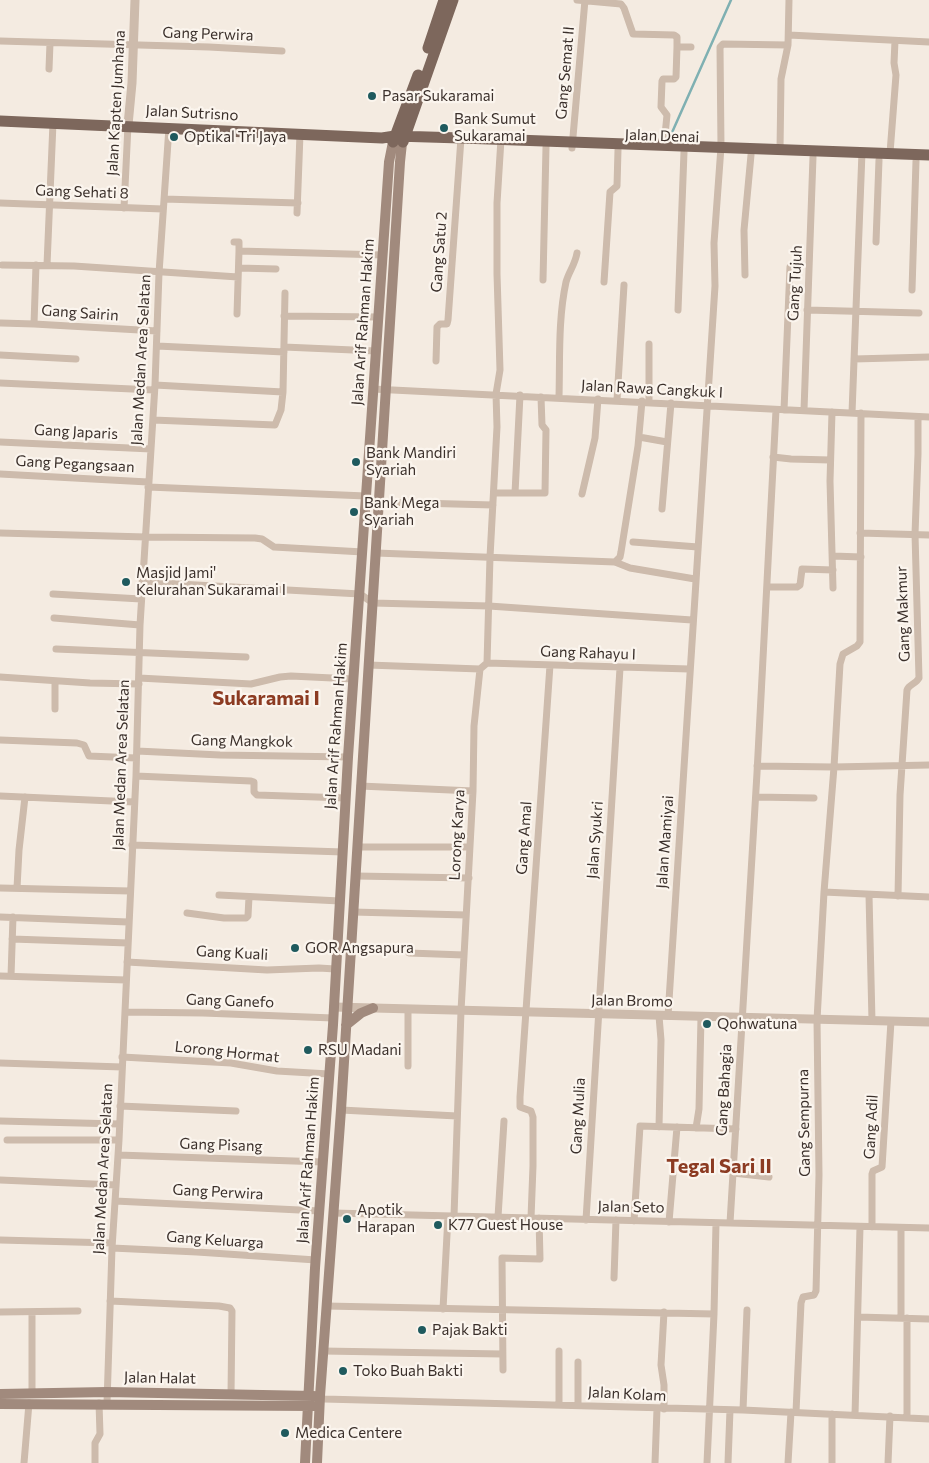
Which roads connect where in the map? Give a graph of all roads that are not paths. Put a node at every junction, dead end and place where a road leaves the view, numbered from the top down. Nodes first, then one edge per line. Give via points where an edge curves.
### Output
1 (135, 0) edge
2 (444, 0) edge
3 (453, 0) edge
4 (583, 0) edge
5 (789, 0) edge
6 (789, 35) junction
7 (895, 40) junction
8 (0, 41) edge
9 (929, 42) edge
10 (50, 43) junction
11 (788, 45) junction
12 (133, 46) junction
13 (677, 47) junction
14 (690, 47) dead end
15 (282, 51) dead end
16 (50, 69) dead end
17 (0, 120) edge
18 (53, 122) junction
19 (128, 125) junction
20 (169, 128) junction
21 (300, 134) junction
22 (399, 139) junction
23 (461, 141) junction
24 (501, 142) junction
25 (572, 145) junction
26 (546, 147) junction
27 (658, 148) junction
28 (618, 150) junction
29 (720, 150) junction
30 (780, 150) junction
31 (684, 152) junction
32 (890, 153) junction
33 (752, 155) junction
34 (929, 155) edge
35 (862, 156) junction
36 (813, 157) junction
37 (878, 160) junction
38 (916, 161) junction
39 (929, 161) edge
40 (164, 199) junction
41 (298, 202) junction
42 (0, 203) edge
43 (50, 205) junction
44 (124, 208) junction
45 (164, 209) junction
46 (297, 213) dead end
47 (234, 242) dead end
48 (876, 242) dead end
49 (239, 251) junction
50 (577, 253) dead end
51 (383, 255) junction
52 (2, 265) dead end
53 (36, 265) junction
54 (47, 265) junction
55 (790, 266) dead end
56 (238, 268) junction
57 (276, 270) dead end
58 (159, 273) junction
59 (745, 275) dead end
60 (238, 277) junction
61 (543, 280) dead end
62 (604, 282) dead end
63 (624, 285) dead end
64 (912, 290) dead end
65 (285, 293) dead end
66 (678, 310) dead end
67 (807, 310) junction
68 (856, 312) junction
69 (919, 313) dead end
70 (237, 314) dead end
71 (284, 316) junction
72 (379, 317) junction
73 (0, 323) edge
74 (34, 324) junction
75 (158, 331) junction
76 (649, 344) dead end
77 (157, 346) junction
78 (284, 350) junction
79 (376, 351) junction
80 (0, 355) edge
81 (929, 357) edge
82 (854, 359) junction
83 (76, 360) dead end
84 (436, 361) dead end
85 (0, 383) edge
86 (154, 388) junction
87 (373, 389) junction
88 (385, 389) junction
89 (283, 392) junction
90 (496, 394) junction
91 (520, 395) junction
92 (540, 397) junction
93 (559, 397) junction
94 (598, 399) junction
95 (617, 400) junction
96 (646, 402) junction
97 (671, 403) junction
98 (707, 406) junction
99 (780, 410) junction
100 (804, 410) junction
101 (832, 412) junction
102 (852, 413) junction
103 (861, 413) junction
104 (918, 417) junction
105 (929, 417) edge
106 (153, 420) junction
107 (639, 437) junction
108 (0, 442) edge
109 (667, 442) junction
110 (151, 449) junction
111 (773, 457) junction
112 (830, 460) junction
113 (0, 474) edge
114 (148, 485) junction
115 (494, 493) junction
116 (514, 494) junction
117 (582, 494) dead end
118 (366, 496) junction
119 (379, 502) junction
120 (493, 505) junction
121 (662, 509) dead end
122 (0, 533) edge
123 (860, 533) junction
124 (915, 534) junction
125 (929, 535) edge
126 (146, 537) junction
127 (633, 542) dead end
128 (698, 547) junction
129 (363, 552) junction
130 (376, 553) junction
131 (833, 556) junction
132 (490, 557) junction
133 (861, 557) junction
134 (615, 562) junction
135 (833, 570) junction
136 (695, 580) junction
137 (142, 582) junction
138 (767, 587) junction
139 (833, 588) dead end
140 (53, 594) dead end
141 (360, 594) junction
142 (142, 599) junction
143 (373, 603) junction
144 (489, 606) junction
145 (54, 618) dead end
146 (692, 620) junction
147 (140, 625) junction
148 (56, 649) dead end
149 (139, 652) junction
150 (246, 657) dead end
151 (487, 663) junction
152 (368, 665) junction
153 (550, 665) junction
154 (620, 668) junction
155 (480, 670) junction
156 (689, 670) junction
157 (0, 677) edge
158 (353, 679) junction
159 (55, 681) junction
160 (139, 681) junction
161 (55, 709) dead end
162 (0, 740) edge
163 (137, 754) junction
164 (348, 757) junction
165 (929, 765) edge
166 (757, 766) junction
167 (902, 766) junction
168 (834, 767) junction
169 (136, 776) junction
170 (360, 786) junction
171 (473, 791) junction
172 (0, 796) edge
173 (756, 797) junction
174 (25, 798) junction
175 (346, 798) junction
176 (814, 798) dead end
177 (134, 802) junction
178 (132, 845) junction
179 (357, 847) junction
180 (470, 847) junction
181 (343, 852) junction
182 (356, 876) junction
183 (468, 878) junction
184 (0, 888) edge
185 (17, 888) junction
186 (130, 890) junction
187 (824, 892) junction
188 (220, 895) dead end
189 (869, 895) junction
190 (898, 896) junction
191 (249, 897) junction
192 (929, 897) edge
193 (340, 901) junction
194 (353, 912) junction
195 (187, 913) dead end
196 (466, 915) junction
197 (0, 917) edge
198 (13, 917) junction
199 (128, 922) junction
200 (12, 940) junction
201 (128, 943) junction
202 (409, 953) dead end
203 (464, 955) junction
204 (127, 962) junction
205 (335, 969) junction
206 (0, 976) edge
207 (10, 976) junction
208 (126, 980) junction
209 (334, 1007) junction
210 (347, 1008) junction
211 (373, 1008) junction
212 (408, 1009) junction
213 (461, 1011) junction
214 (125, 1012) junction
215 (525, 1012) junction
216 (598, 1014) junction
217 (664, 1016) junction
218 (701, 1017) junction
219 (333, 1018) junction
220 (741, 1018) junction
221 (817, 1020) junction
222 (872, 1021) junction
223 (891, 1021) junction
224 (929, 1022) edge
225 (346, 1025) junction
226 (122, 1057) junction
227 (0, 1063) edge
228 (408, 1066) dead end
229 (122, 1067) junction
230 (330, 1074) junction
231 (120, 1106) junction
232 (341, 1110) junction
233 (236, 1111) dead end
234 (457, 1116) junction
235 (0, 1121) edge
236 (504, 1121) dead end
237 (119, 1124) junction
238 (659, 1127) junction
239 (677, 1127) junction
240 (696, 1128) junction
241 (736, 1129) junction
242 (7, 1140) dead end
243 (119, 1140) junction
244 (324, 1143) junction
245 (337, 1144) junction
246 (118, 1155) junction
247 (323, 1162) junction
248 (733, 1173) junction
249 (769, 1178) dead end
250 (0, 1180) edge
251 (116, 1185) junction
252 (115, 1201) junction
253 (320, 1211) junction
254 (333, 1213) junction
255 (451, 1216) junction
256 (498, 1217) junction
257 (530, 1218) junction
258 (539, 1218) junction
259 (586, 1220) junction
260 (616, 1220) junction
261 (634, 1221) junction
262 (669, 1222) junction
263 (716, 1223) junction
264 (730, 1223) junction
265 (817, 1225) junction
266 (860, 1226) junction
267 (872, 1227) junction
268 (901, 1228) junction
269 (929, 1228) edge
270 (0, 1240) edge
271 (112, 1246) junction
272 (316, 1260) junction
273 (614, 1278) dead end
274 (110, 1301) junction
275 (326, 1306) junction
276 (443, 1309) junction
277 (502, 1309) junction
278 (747, 1310) dead end
279 (78, 1311) dead end
280 (0, 1312) edge
281 (32, 1312) junction
282 (664, 1312) junction
283 (714, 1314) junction
284 (858, 1317) junction
285 (904, 1318) junction
286 (929, 1319) edge
287 (323, 1350) junction
288 (559, 1351) dead end
289 (502, 1354) junction
290 (578, 1362) dead end
291 (503, 1370) dead end
292 (107, 1392) junction
293 (0, 1394) edge
294 (231, 1395) junction
295 (30, 1398) junction
296 (321, 1400) junction
297 (308, 1401) junction
298 (0, 1404) edge
299 (103, 1404) junction
300 (559, 1405) junction
301 (578, 1405) junction
302 (661, 1409) junction
303 (730, 1410) junction
304 (743, 1410) junction
305 (710, 1411) junction
306 (793, 1412) junction
307 (832, 1414) junction
308 (855, 1415) junction
309 (890, 1416) junction
310 (907, 1417) junction
311 (929, 1418) edge
312 (24, 1463) edge
313 (95, 1463) edge
314 (305, 1463) edge
315 (316, 1463) edge
316 (655, 1463) edge
317 (708, 1463) edge
318 (728, 1463) edge
319 (788, 1463) edge
320 (832, 1463) edge
321 (888, 1463) edge

1 - 12 street, Jalan Kapten Jumhana
2 - 22 main road, Jalan Arif Rahman Hakim
3 - 22 main road, Jalan Arif Rahman Hakim
4 - 13 street via 621,4 633,34 674,35
4 - 25 street, Gang Semat II
5 - 6 street
6 - 7 street
6 - 11 street
7 - 9 street
7 - 32 street via 896,75
8 - 10 street, Gang Perwira
10 - 12 street, Gang Perwira
10 - 16 street
11 - 29 street, Jalan Mamiyai via 721,45
11 - 30 street via 781,79
12 - 15 street, Gang Perwira
12 - 19 street, Jalan Kapten Jumhana
13 - 14 street
13 - 27 street via 676,77 662,81 661,107 667,115 665,135
17 - 18 main road, Jalan Sutrisno
18 - 19 main road, Jalan Sutrisno
18 - 43 street
19 - 20 main road, Jalan Sutrisno
19 - 44 street, Jalan Kapten Jumhana
20 - 21 main road, Jalan Sutrisno
20 - 40 street, Jalan Medan Area Selatan
21 - 22 main road, Jalan Sutrisno
21 - 41 street
22 - 23 main road, Jalan Denai
22 - 51 main road, Jalan Arif Rahman Hakim via 389,162
22 - 88 main road, Jalan Arif Rahman Hakim
23 - 24 main road, Jalan Denai
23 - 84 street, Gang Satu 2 via 448,320 447,324 437,327
24 - 25 main road, Jalan Denai
24 - 26 main road, Jalan Denai
24 - 90 street via 497,203 500,370
25 - 26 main road, Jalan Denai
25 - 27 main road, Jalan Denai
25 - 28 main road, Jalan Denai
26 - 61 street
27 - 28 main road, Jalan Denai
27 - 29 main road, Jalan Denai
27 - 31 main road, Jalan Denai
28 - 62 street via 617,186 610,192
29 - 30 main road, Jalan Denai
29 - 31 main road, Jalan Denai
29 - 33 main road, Jalan Denai
29 - 98 street, Jalan Mamiyai
30 - 35 main road, Jalan Denai
31 - 66 street
32 - 34 main road, Jalan Denai
32 - 35 main road, Jalan Denai
33 - 36 main road, Jalan Denai
33 - 59 street via 744,230
35 - 36 main road, Jalan Denai
35 - 37 main road, Jalan Denai
35 - 68 street
36 - 67 street, Gang Tujuh
37 - 38 main road, Jalan Denai
37 - 48 street
38 - 39 main road, Jalan Denai
38 - 64 street
40 - 41 street
40 - 45 street, Jalan Medan Area Selatan
41 - 46 street
42 - 43 street, Gang Sehati 8
43 - 44 street, Gang Sehati 8
43 - 54 street
44 - 45 street, Gang Sehati 8
45 - 58 street, Jalan Medan Area Selatan
47 - 49 street via 239,242
49 - 51 street
49 - 56 street
50 - 93 street via 576,263 566,282 561,316
51 - 72 main road, Jalan Arif Rahman Hakim
52 - 53 street
53 - 54 street
53 - 74 street
54 - 58 street
55 - 99 street, Gang Bahagia
56 - 57 street
56 - 60 street
58 - 60 street
58 - 75 street, Jalan Medan Area Selatan
60 - 70 street
63 - 95 street
65 - 71 street
67 - 68 street
67 - 100 street, Gang Tujuh
68 - 69 street
68 - 82 street
71 - 72 street
71 - 78 street
72 - 79 main road, Jalan Arif Rahman Hakim
73 - 74 street, Gang Sairin
74 - 75 street, Gang Sairin
75 - 77 street, Jalan Medan Area Selatan
76 - 96 street
77 - 78 street
77 - 86 street, Jalan Medan Area Selatan
78 - 79 street
78 - 89 street
79 - 87 main road, Jalan Arif Rahman Hakim
80 - 83 street
81 - 82 street
82 - 102 street
85 - 86 street
86 - 89 street
86 - 106 street, Jalan Medan Area Selatan
87 - 88 street, Jalan Rawa Cangkuk I
87 - 118 main road, Jalan Arif Rahman Hakim
88 - 90 street, Jalan Rawa Cangkuk I
88 - 119 main road, Jalan Arif Rahman Hakim
89 - 106 street via 275,425
90 - 91 street, Jalan Rawa Cangkuk I
90 - 115 street
91 - 92 street, Jalan Rawa Cangkuk I
91 - 116 street
92 - 93 street, Jalan Rawa Cangkuk I
92 - 116 street via 542,425 546,430 545,493
93 - 94 street, Jalan Rawa Cangkuk I
94 - 95 street, Jalan Rawa Cangkuk I
94 - 117 street via 595,438
95 - 96 street, Jalan Rawa Cangkuk I
96 - 97 street, Jalan Rawa Cangkuk I
96 - 107 street
97 - 98 street, Jalan Rawa Cangkuk I
97 - 109 street
98 - 99 street, Jalan Rawa Cangkuk I
98 - 128 street, Jalan Mamiyai
99 - 100 street, Jalan Rawa Cangkuk I
99 - 111 street, Gang Bahagia
100 - 101 street, Jalan Rawa Cangkuk I
101 - 102 street, Jalan Rawa Cangkuk I
101 - 112 street
102 - 103 street, Jalan Rawa Cangkuk I
103 - 104 street, Jalan Rawa Cangkuk I
103 - 123 street
104 - 105 street, Jalan Rawa Cangkuk I
104 - 124 street, Gang Makmur
106 - 110 street, Jalan Medan Area Selatan
107 - 109 street
107 - 134 street via 621,552
108 - 110 street, Gang Japaris
109 - 121 street
110 - 114 street, Jalan Medan Area Selatan
111 - 112 street
111 - 138 street, Gang Bahagia
112 - 131 street
113 - 114 street, Gang Pegangsaan
114 - 118 street, Gang Pegangsaan
114 - 126 street, Jalan Medan Area Selatan
115 - 116 street
115 - 120 street
118 - 129 main road, Jalan Arif Rahman Hakim
119 - 120 street
119 - 130 main road, Jalan Arif Rahman Hakim
120 - 132 street
122 - 126 street
123 - 124 street
123 - 133 street
124 - 125 street
124 - 167 street, Gang Makmur via 919,678 907,690
126 - 129 street via 255,538 274,547
126 - 137 street, Jalan Medan Area Selatan
127 - 128 street
128 - 136 street, Jalan Mamiyai
129 - 141 main road, Jalan Arif Rahman Hakim
130 - 132 street
130 - 143 main road, Jalan Arif Rahman Hakim
131 - 133 street
131 - 135 street
132 - 134 street
132 - 144 street
133 - 168 street, Gang Sempurna via 860,642 843,654 840,664
134 - 136 street via 630,568
135 - 138 street via 802,569 797,587
135 - 139 street
136 - 146 street, Jalan Mamiyai
137 - 141 street
137 - 142 street, Jalan Medan Area Selatan
138 - 166 street, Gang Bahagia
140 - 142 street
141 - 143 street
141 - 158 main road, Jalan Arif Rahman Hakim
142 - 147 street, Jalan Medan Area Selatan
143 - 144 street
143 - 152 main road, Jalan Arif Rahman Hakim
144 - 146 street
144 - 151 street
145 - 147 street
146 - 156 street, Jalan Mamiyai
147 - 149 street, Jalan Medan Area Selatan
148 - 149 street
149 - 150 street
149 - 160 street, Jalan Medan Area Selatan
151 - 153 street, Gang Rahayu I
151 - 155 street
152 - 155 street
152 - 170 main road, Jalan Arif Rahman Hakim
153 - 154 street, Gang Rahayu I
153 - 215 street, Gang Amal
154 - 156 street, Gang Rahayu I
154 - 216 street, Jalan Syukri
155 - 171 street, Lorong Karya via 474,726
156 - 217 street, Jalan Mamiyai
157 - 159 street
158 - 160 street via 291,676 251,684
158 - 164 main road, Jalan Arif Rahman Hakim
159 - 160 street
159 - 161 street
160 - 163 street, Jalan Medan Area Selatan
162 - 163 street, Gang Mangkok via 77,743 84,745 89,756
163 - 164 street, Gang Mangkok
163 - 169 street, Jalan Medan Area Selatan
164 - 175 main road, Jalan Arif Rahman Hakim
165 - 167 street
166 - 168 street
166 - 173 street, Gang Bahagia
167 - 168 street
167 - 190 street, Gang Makmur
168 - 187 street, Gang Sempurna
169 - 175 street via 251,780 257,795
169 - 177 street, Jalan Medan Area Selatan
170 - 171 street
170 - 179 main road, Jalan Arif Rahman Hakim
171 - 180 street, Lorong Karya
172 - 174 street
173 - 176 street
173 - 220 street, Gang Bahagia
174 - 177 street
174 - 185 street
175 - 181 main road, Jalan Arif Rahman Hakim
177 - 178 street, Jalan Medan Area Selatan
178 - 181 street
178 - 186 street, Jalan Medan Area Selatan
179 - 180 street
179 - 182 main road, Jalan Arif Rahman Hakim
180 - 183 street, Lorong Karya
181 - 193 main road, Jalan Arif Rahman Hakim
182 - 183 street
182 - 194 main road, Jalan Arif Rahman Hakim
183 - 196 street, Lorong Karya
184 - 185 street
185 - 186 street
186 - 199 street, Jalan Medan Area Selatan
187 - 189 street
187 - 221 street, Gang Sempurna
188 - 191 street
189 - 190 street
189 - 222 street
190 - 192 street
191 - 193 street
191 - 195 street via 246,918
193 - 205 main road, Jalan Arif Rahman Hakim
194 - 196 street
194 - 210 main road, Jalan Arif Rahman Hakim
196 - 203 street, Lorong Karya
197 - 198 street
198 - 199 street
198 - 200 street
199 - 201 street, Jalan Medan Area Selatan
200 - 201 street
200 - 207 street
201 - 204 street, Jalan Medan Area Selatan
202 - 203 street
203 - 213 street, Lorong Karya
204 - 205 street, Gang Kuali via 267,970
204 - 208 street, Jalan Medan Area Selatan
205 - 209 main road, Jalan Arif Rahman Hakim
206 - 207 street
207 - 208 street
208 - 214 street, Jalan Medan Area Selatan
209 - 210 street, Jalan Bromo
209 - 219 main road, Jalan Arif Rahman Hakim
210 - 211 street, Jalan Bromo
210 - 225 main road, Jalan Arif Rahman Hakim
211 - 212 street, Jalan Bromo
211 - 225 main road
212 - 213 street, Jalan Bromo
212 - 228 street
213 - 215 street, Jalan Bromo
213 - 234 street, Lorong Karya
214 - 219 street, Gang Ganefo
214 - 226 street, Jalan Medan Area Selatan
215 - 216 street, Jalan Bromo
215 - 257 street, Gang Amal via 520,1108 531,1111 533,1116
216 - 217 street, Jalan Bromo
216 - 259 street, Gang Mulia
217 - 218 street, Jalan Bromo
217 - 238 street, Jalan Mamiyai
218 - 220 street, Jalan Bromo
218 - 240 street
219 - 230 main road, Jalan Arif Rahman Hakim
220 - 221 street, Jalan Bromo
220 - 241 street, Gang Bahagia
221 - 222 street, Jalan Bromo
221 - 265 street, Gang Sempurna
222 - 223 street, Jalan Bromo
223 - 224 street, Jalan Bromo
223 - 267 street, Gang Adil via 882,1167 872,1174
225 - 232 main road, Jalan Arif Rahman Hakim
226 - 229 street, Jalan Medan Area Selatan
226 - 230 street, Lorong Hormat via 216,1062
227 - 229 street
229 - 231 street, Jalan Medan Area Selatan
230 - 244 main road, Jalan Arif Rahman Hakim
231 - 233 street
231 - 237 street, Jalan Medan Area Selatan
232 - 234 street
232 - 245 main road, Jalan Arif Rahman Hakim
234 - 255 street, Lorong Karya
235 - 237 street
236 - 256 street
237 - 243 street, Jalan Medan Area Selatan
238 - 239 street
238 - 261 street via 640,1126
239 - 240 street
239 - 262 street
240 - 241 street
241 - 248 street, Gang Bahagia
242 - 243 street
243 - 246 street, Jalan Medan Area Selatan
244 - 245 main road
244 - 247 main road, Jalan Arif Rahman Hakim
245 - 254 main road, Jalan Arif Rahman Hakim
246 - 247 street, Gang Pisang
246 - 251 street, Jalan Medan Area Selatan
247 - 253 main road, Jalan Arif Rahman Hakim
248 - 249 street
248 - 264 street, Gang Bahagia
250 - 251 street
251 - 252 street, Jalan Medan Area Selatan
252 - 253 street, Gang Perwira
252 - 271 street, Jalan Medan Area Selatan
253 - 272 main road, Jalan Arif Rahman Hakim
254 - 255 street, Jalan Seto
254 - 275 main road, Jalan Arif Rahman Hakim
255 - 256 street, Jalan Seto
255 - 276 street, Lorong Karya
256 - 257 street, Jalan Seto
257 - 258 street, Jalan Seto
258 - 259 street, Jalan Seto
258 - 277 street via 540,1259 502,1258
259 - 260 street, Jalan Seto
260 - 261 street, Jalan Seto
260 - 273 street
261 - 262 street, Jalan Seto
262 - 263 street, Jalan Seto
263 - 264 street, Jalan Seto
263 - 283 street
264 - 265 street, Jalan Seto
265 - 266 street, Jalan Seto
265 - 306 street, Gang Sempurna via 815,1294 803,1297 801,1303
266 - 267 street, Jalan Seto
266 - 284 street
267 - 268 street, Jalan Seto
268 - 269 street, Jalan Seto
268 - 285 street
270 - 271 street, Gang Keluarga
271 - 272 street, Gang Keluarga
271 - 274 street, Jalan Medan Area Selatan
272 - 297 main road, Jalan Arif Rahman Hakim
274 - 292 street, Jalan Medan Area Selatan
274 - 294 street via 227,1307 232,1311
275 - 276 street
275 - 287 main road, Jalan Arif Rahman Hakim
276 - 277 street
277 - 282 street
277 - 289 street
278 - 304 street
279 - 281 street
280 - 281 street
281 - 295 street
282 - 283 street
282 - 302 street
283 - 305 street
284 - 285 street
284 - 308 street
285 - 286 street
285 - 310 street
287 - 289 street
287 - 296 main road, Jalan Arif Rahman Hakim
288 - 300 street
289 - 291 street
290 - 301 street
292 - 294 main road, Jalan Halat
292 - 295 main road, Jalan Halat
292 - 299 street, Jalan Medan Area Selatan
293 - 295 main road, Jalan Halat
294 - 297 main road, Jalan Halat
295 - 298 main road, Jalan Halat
295 - 299 main road, Jalan Halat
295 - 312 street
296 - 297 main road, Jalan Halat
296 - 300 street, Jalan Kolam
296 - 315 main road, Jalan Arif Rahman Hakim
297 - 299 main road, Jalan Halat
297 - 314 main road, Jalan Arif Rahman Hakim
299 - 313 street, Jalan Medan Area Selatan
300 - 301 street, Jalan Kolam
301 - 302 street, Jalan Kolam
302 - 305 street, Jalan Kolam
302 - 316 street
303 - 304 street, Jalan Kolam
303 - 305 street, Jalan Kolam
303 - 318 street
304 - 306 street, Jalan Kolam
305 - 317 street
306 - 307 street, Jalan Kolam
306 - 319 street
307 - 308 street, Jalan Kolam
307 - 320 street
308 - 309 street, Jalan Kolam
309 - 310 street, Jalan Kolam
309 - 321 street
310 - 311 street, Jalan Kolam

